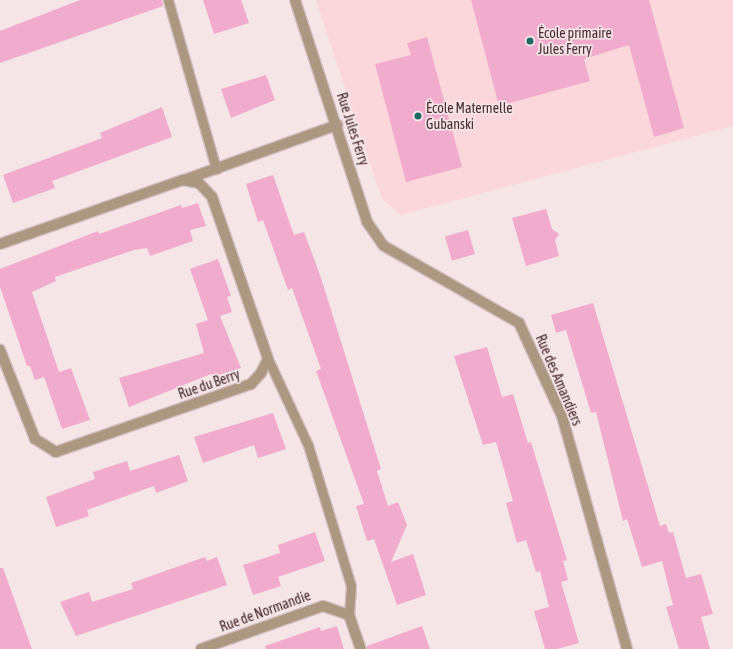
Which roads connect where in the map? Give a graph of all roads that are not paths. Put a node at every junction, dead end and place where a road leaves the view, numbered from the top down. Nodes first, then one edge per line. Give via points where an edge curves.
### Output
1 (168, 0) edge
2 (295, 0) edge
3 (337, 125) junction
4 (216, 169) junction
5 (183, 180) junction
6 (0, 244) edge
7 (400, 255) joint
8 (0, 350) edge
9 (268, 359) junction
10 (2, 360) edge
11 (349, 615) junction
12 (201, 649) edge
13 (361, 649) edge
14 (627, 649) edge

1 - 4 lane
2 - 3 street, Rue Jules Ferry
3 - 4 street
3 - 7 street, Rue Jules Ferry via 367,222 384,246
4 - 5 street
5 - 6 street
5 - 9 street via 199,183 212,197
7 - 14 street, Rue des Amandiers via 519,323 562,416
8 - 10 street, Rue du Berry
9 - 10 street, Rue du Berry via 261,373 251,384 56,452 35,439
9 - 11 lane via 308,445 351,586
11 - 12 street, Rue de Normandie via 323,606
11 - 13 street

